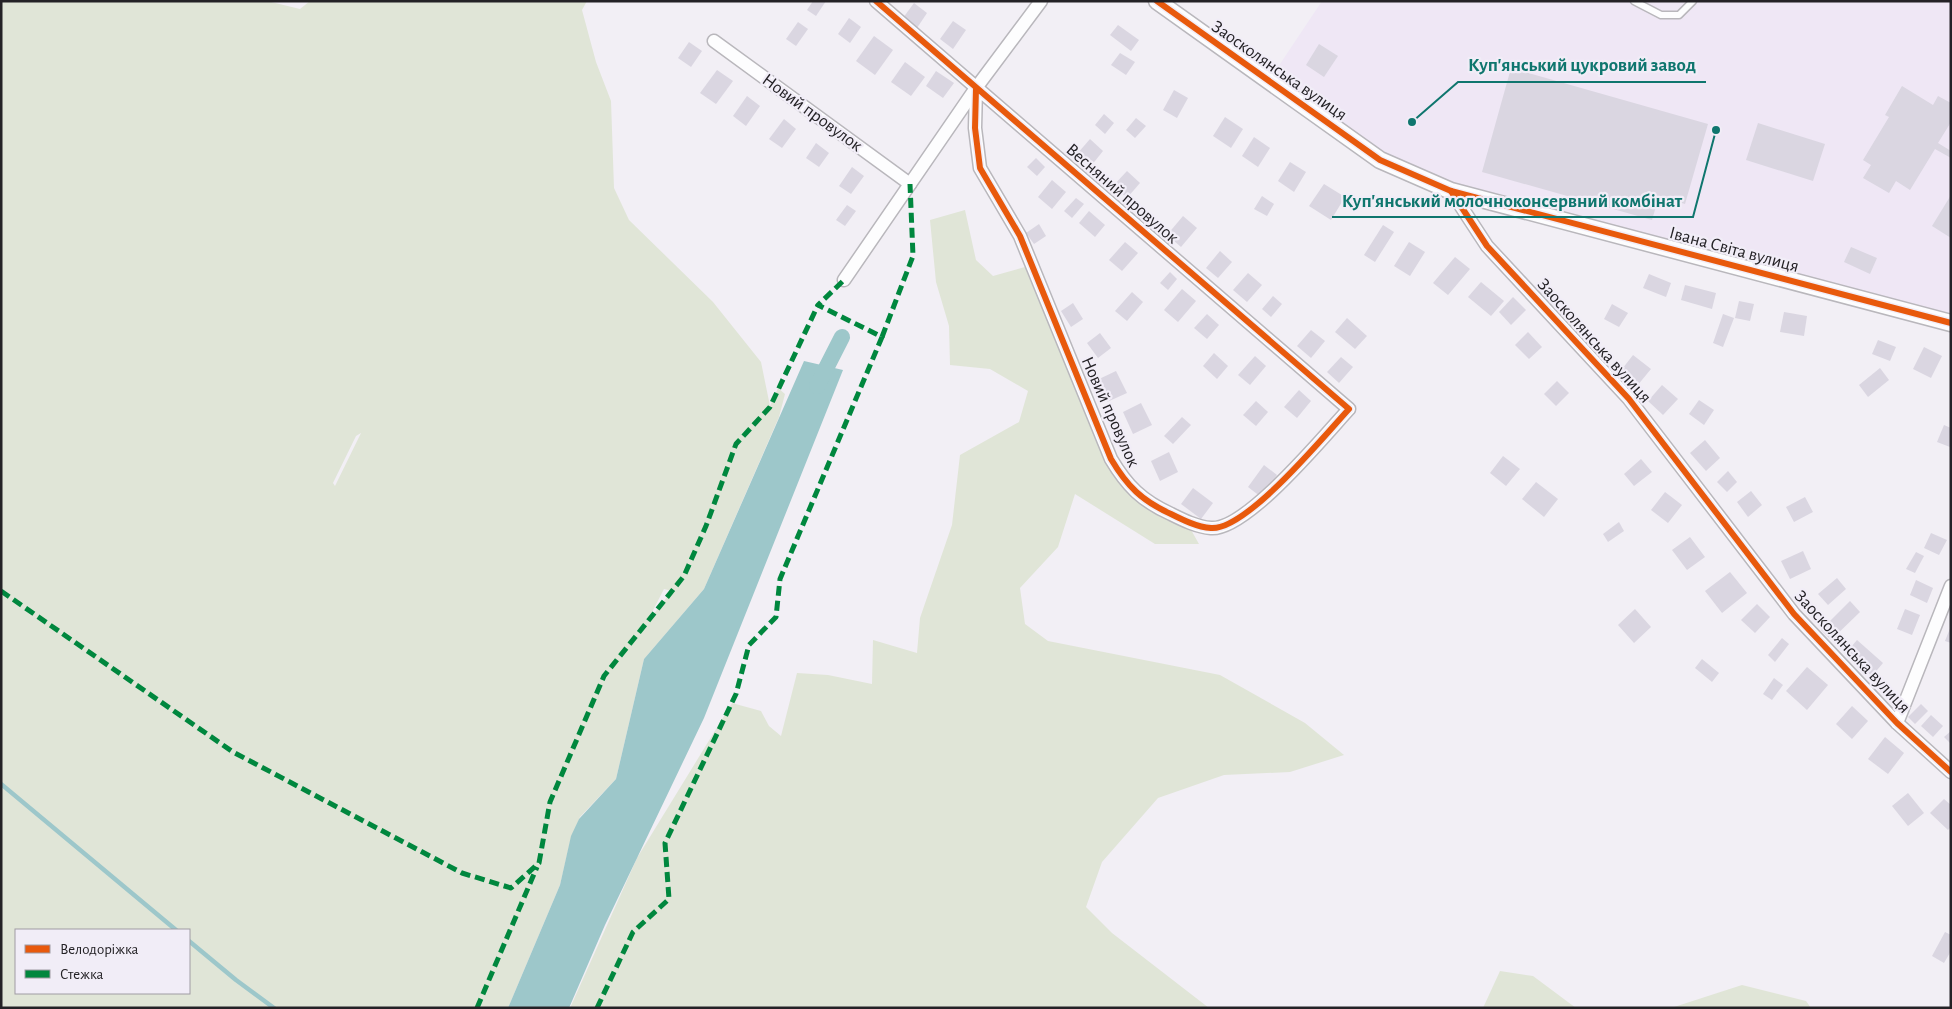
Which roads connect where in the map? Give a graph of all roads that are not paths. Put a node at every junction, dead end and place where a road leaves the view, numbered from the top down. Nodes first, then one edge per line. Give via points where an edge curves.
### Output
1 (876, 1) edge
2 (1041, 1) edge
3 (1157, 1) edge
4 (1634, 1) edge
5 (1693, 1) edge
6 (714, 41) dead end
7 (976, 88) junction
8 (910, 184) junction
9 (1452, 192) junction
10 (844, 280) dead end
11 (1951, 323) edge
12 (1350, 409) joint
13 (1950, 592) edge
14 (1897, 723) junction
15 (1951, 772) edge

1 - 7 street, Весняний провулок
2 - 7 street
3 - 9 street, Заосколянська вулиця via 1380,160
4 - 5 lane via 1661,15 1679,15
6 - 8 street, Новий провулок
7 - 8 street
7 - 12 street, Весняний провулок
7 - 12 street, Новий провулок via 975,128 980,168 1020,236 1111,459 1126,484 1153,506 1186,521 1212,528 1234,523 1261,502
8 - 10 street
9 - 11 street, Івана Світа вулиця
9 - 14 street, Заосколянська вулиця via 1487,246 1629,399 1794,614
13 - 14 street
14 - 15 street, Заосколянська вулиця

